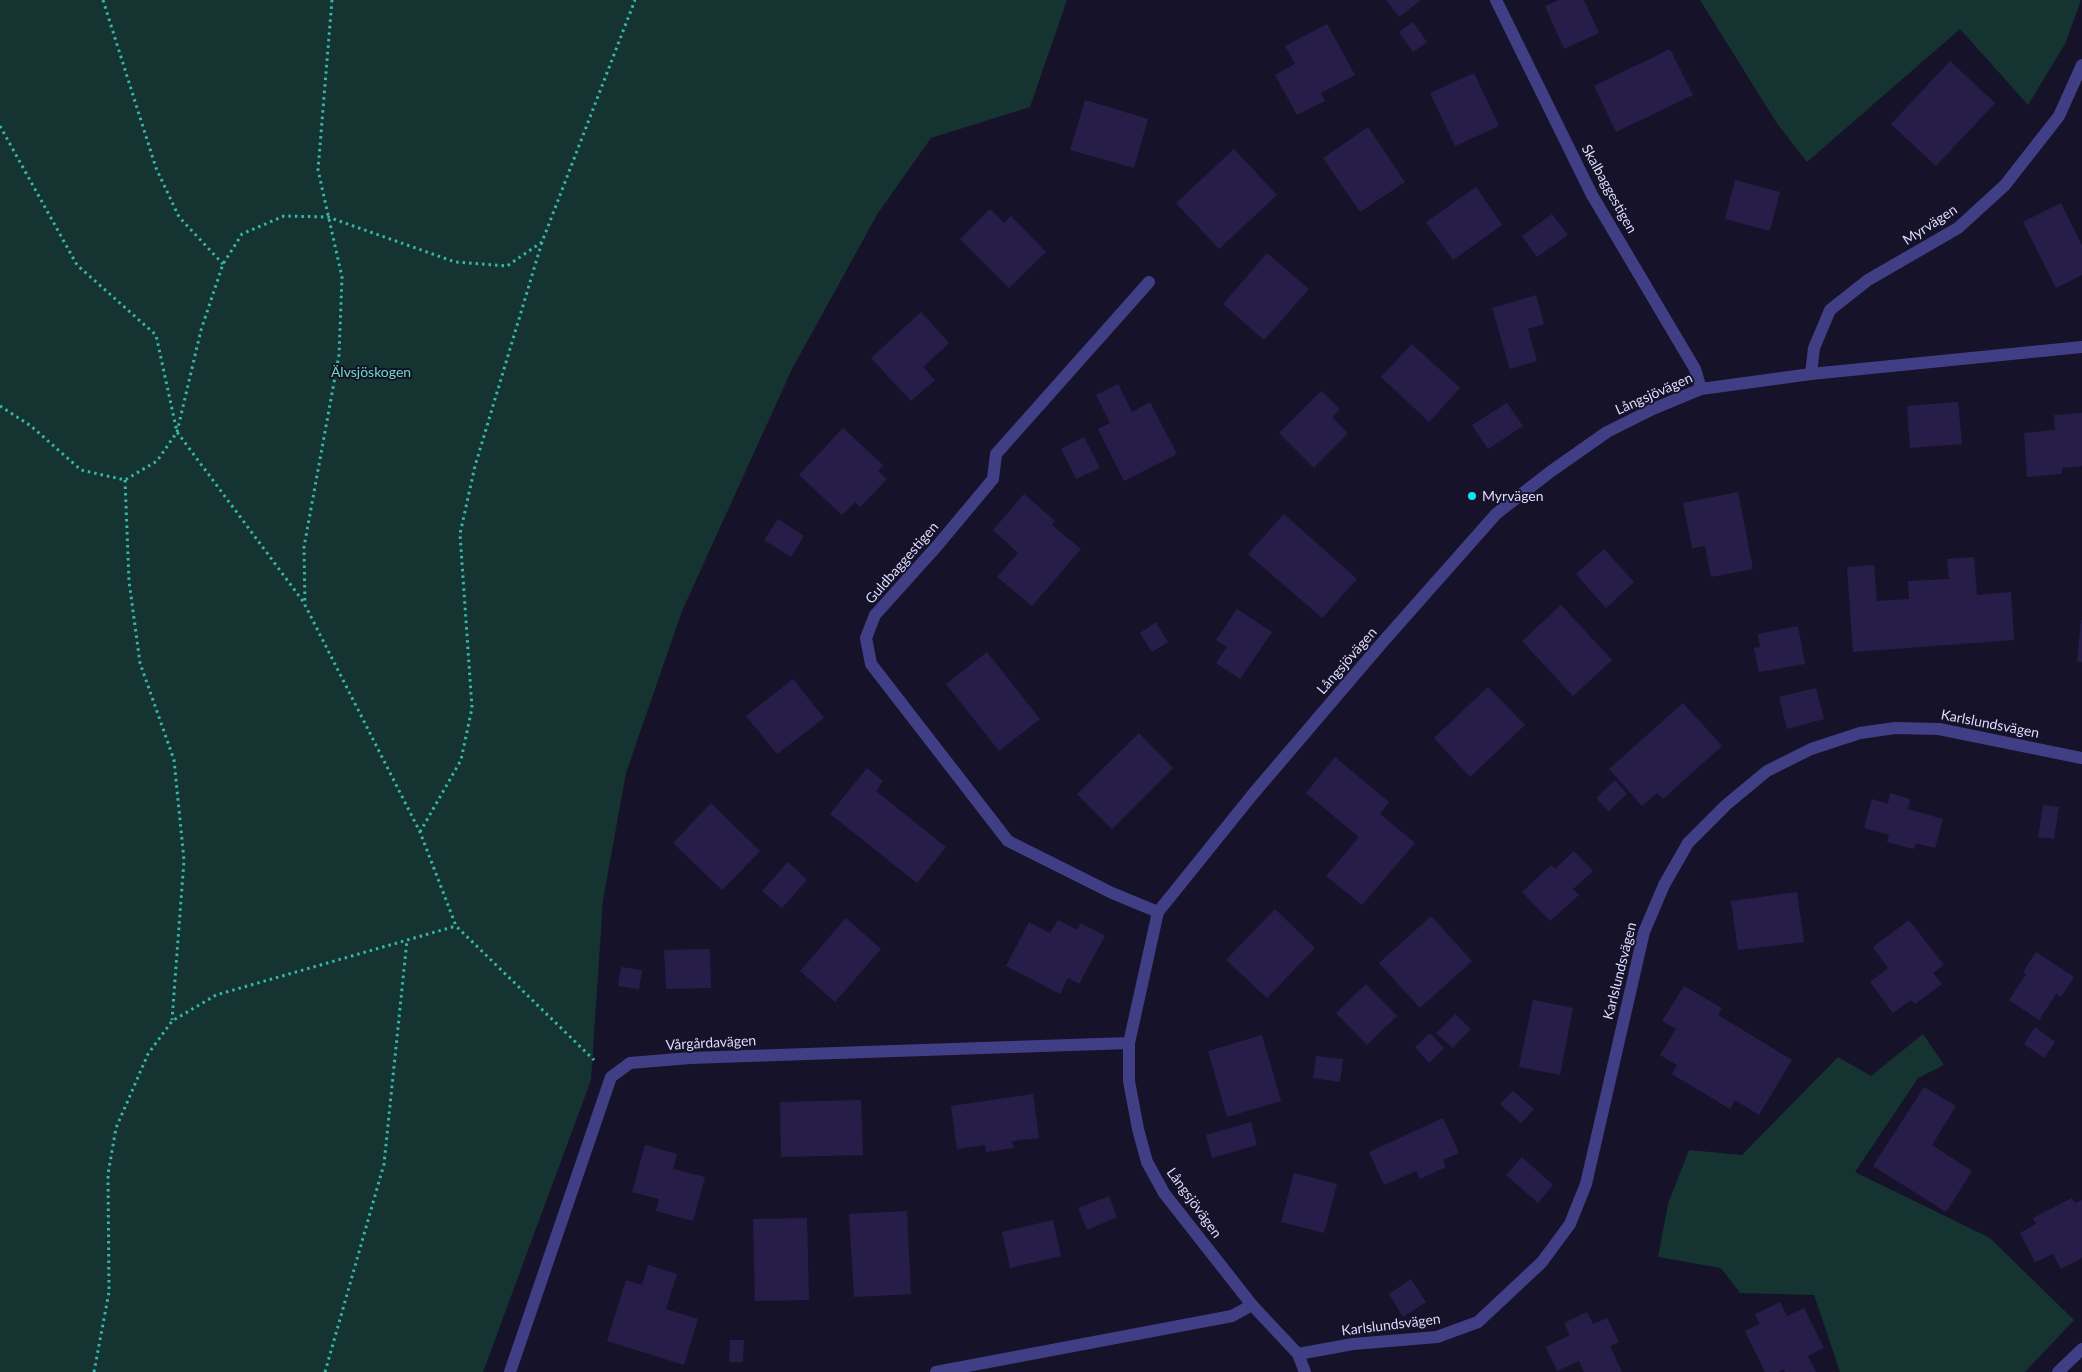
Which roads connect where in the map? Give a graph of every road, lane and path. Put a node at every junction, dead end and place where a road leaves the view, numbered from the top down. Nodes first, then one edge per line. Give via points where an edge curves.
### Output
1 (103, 0) edge
2 (332, 0) edge
3 (634, 0) edge
4 (1496, 0) edge
5 (2082, 65) edge
6 (0, 126) edge
7 (328, 217) junction
8 (542, 242) junction
9 (223, 264) junction
10 (1149, 282) dead end
11 (2082, 347) edge
12 (1811, 374) junction
13 (1701, 389) junction
14 (0, 406) edge
15 (177, 432) junction
16 (125, 480) junction
17 (305, 605) junction
18 (2082, 758) edge
19 (420, 832) junction
20 (1158, 912) junction
21 (456, 926) junction
22 (407, 940) junction
23 (172, 1020) junction
24 (1129, 1042) junction
25 (611, 1076) junction
26 (1252, 1305) junction
27 (2082, 1349) edge
28 (1298, 1354) junction
29 (94, 1372) edge
30 (325, 1372) edge
31 (510, 1372) edge
32 (936, 1372) edge
33 (1304, 1372) edge
34 (2058, 1372) edge

1 - 9 path via 156,168 179,217
2 - 7 path via 318,170
3 - 8 path
4 - 13 street, Skalbaggestigen via 1592,195 1695,369
5 - 12 street, Myrvägen via 2059,116 2005,185 1958,228 1868,280 1830,310 1814,348
6 - 15 path via 77,265 156,335
7 - 8 path via 455,262 507,266
7 - 9 path via 284,216 242,234
7 - 17 path via 342,277 339,355 304,547
8 - 19 path via 475,466 460,534 472,708 461,760
9 - 15 path via 201,330
10 - 20 street, Guldbaggestigen via 996,454 993,479 875,615 866,638 871,664 1008,841 1112,893
11 - 12 street, Långsjövägen
12 - 13 street, Långsjövägen
13 - 20 street, Långsjövägen via 1607,432 1496,514 1253,794
14 - 16 path via 31,426 81,470
15 - 16 path via 157,462
15 - 17 path
16 - 23 path via 129,581 140,663 174,760 184,860
17 - 19 path
18 - 28 street, Karlslundsvägen via 1938,729 1896,728 1860,733 1810,749 1767,771 1688,843 1664,885 1644,932 1586,1184 1570,1224 1542,1262 1478,1322 1437,1337 1353,1344
19 - 21 path
20 - 24 street, Långsjövägen
21 - 22 path
21 - 25 path
22 - 23 path via 216,995
22 - 30 path via 384,1164
23 - 29 path via 148,1054 116,1128 108,1174 109,1292
24 - 25 street, Vårgårdavägen via 690,1058 630,1063
24 - 26 street, Långsjövägen via 1130,1081 1147,1162 1164,1193
25 - 31 street
26 - 28 street, Långsjövägen
26 - 32 street via 1232,1316
27 - 34 street
28 - 33 street, Långsjövägen

